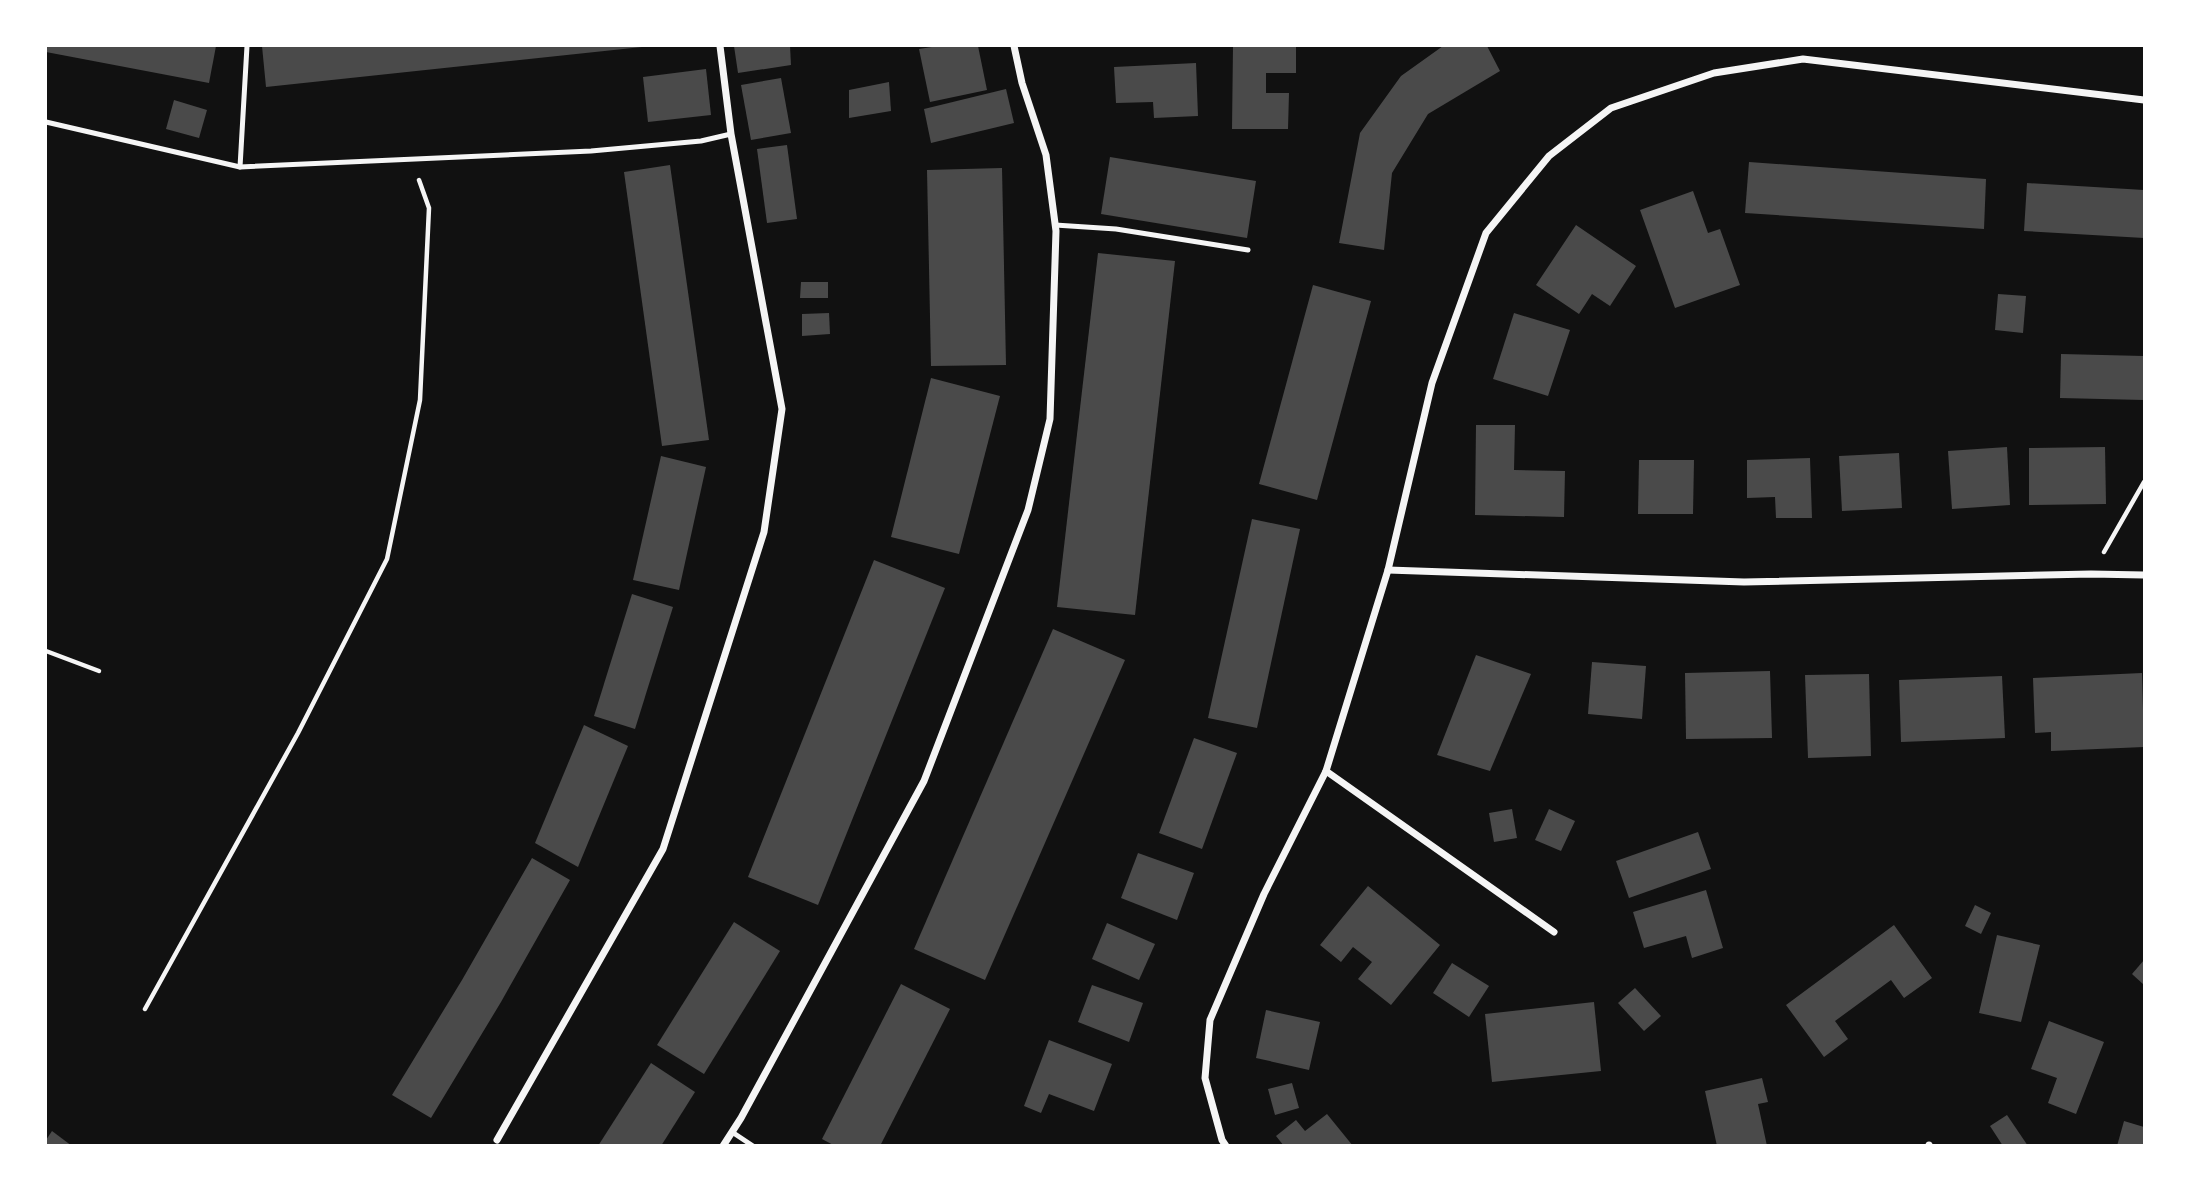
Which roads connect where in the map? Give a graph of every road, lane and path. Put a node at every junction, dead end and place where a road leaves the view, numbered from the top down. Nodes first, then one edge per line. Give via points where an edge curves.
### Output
1 (247, 46) edge
2 (720, 46) edge
3 (1014, 46) edge
4 (2144, 100) edge
5 (46, 122) edge
6 (731, 134) junction
7 (240, 167) junction
8 (406, 180) dead end
9 (1055, 225) junction
10 (1248, 250) dead end
11 (2144, 482) edge
12 (1388, 570) junction
13 (2091, 574) junction
14 (2144, 575) edge
15 (46, 650) edge
16 (99, 671) dead end
17 (1326, 771) junction
18 (1554, 932) dead end
19 (145, 1009) dead end
20 (732, 1132) junction
21 (497, 1140) dead end
22 (723, 1146) edge
23 (753, 1146) edge
24 (1226, 1146) edge

1 - 7 lane
2 - 6 street
3 - 9 street via 1046,155
4 - 12 street via 1803,59 1714,73 1611,108 1549,156 1486,233 1432,383
5 - 7 lane
6 - 7 lane via 591,151
6 - 21 street via 782,409 765,532 663,849
8 - 19 path via 419,180 429,208 422,373 387,559 291,745
9 - 10 lane via 1116,229
9 - 20 street via 1051,419 1028,510 923,781
11 - 13 path
12 - 13 street via 1744,582
12 - 17 street
13 - 14 street
15 - 16 path
17 - 18 street
17 - 24 street via 1264,894 1210,1020 1205,1078
20 - 22 street
20 - 23 lane

